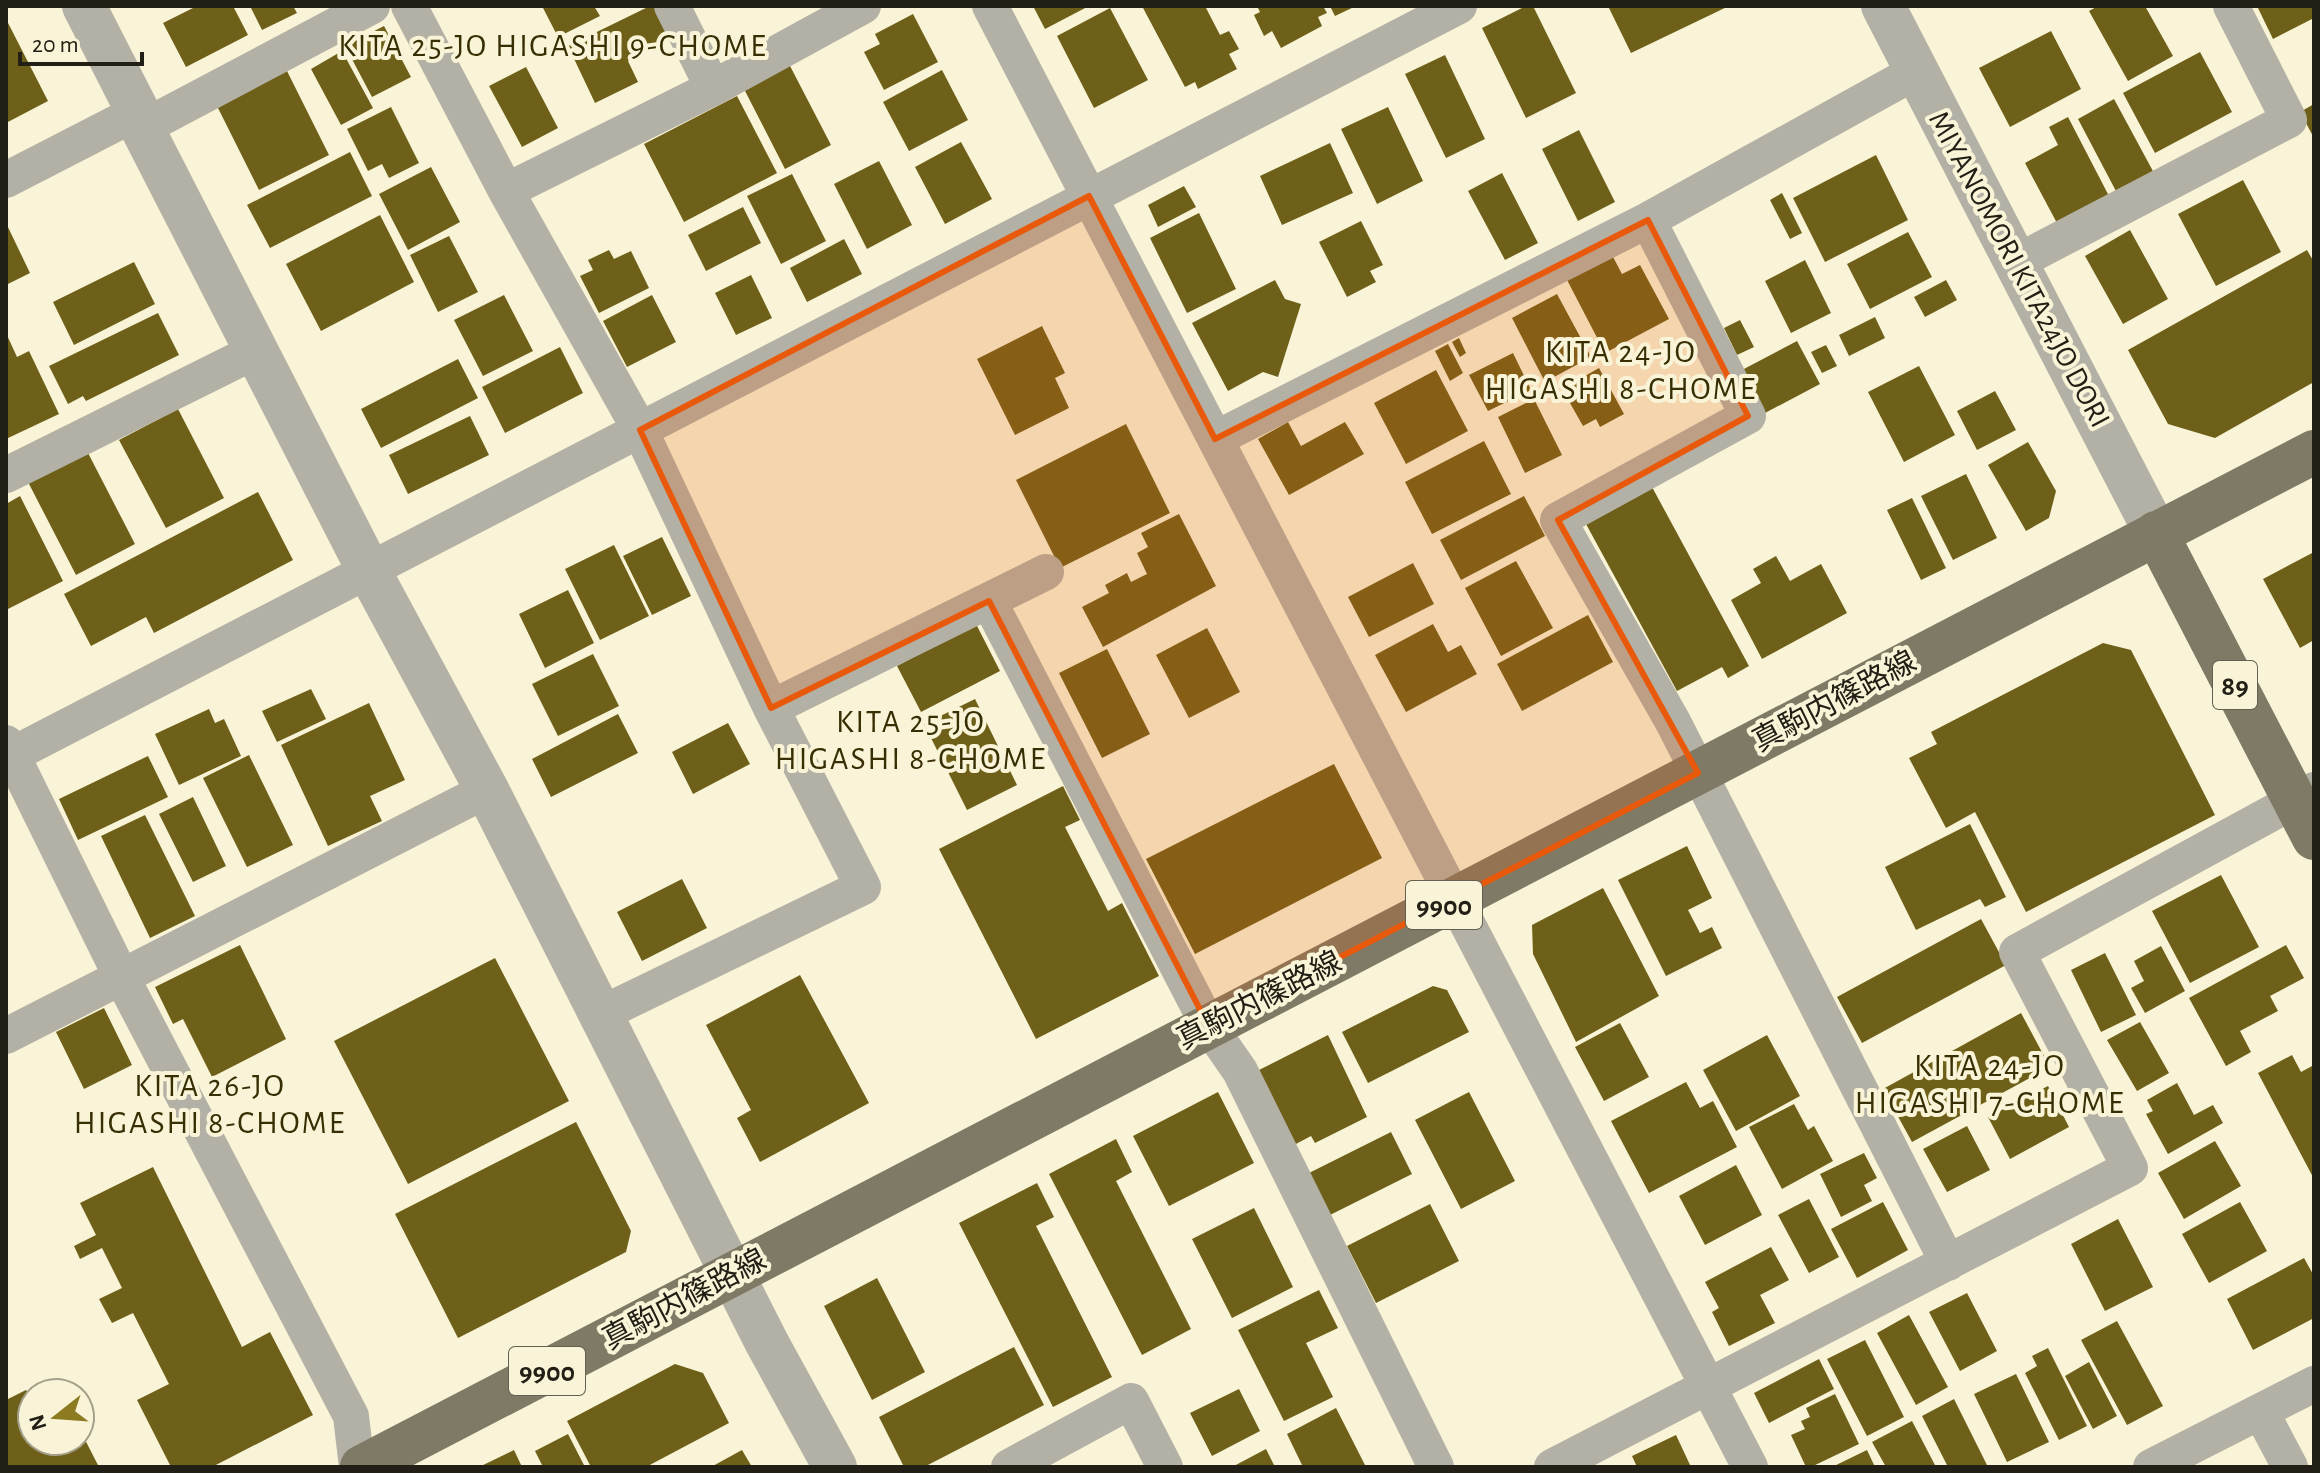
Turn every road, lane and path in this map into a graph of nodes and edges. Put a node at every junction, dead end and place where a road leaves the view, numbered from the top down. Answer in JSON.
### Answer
{"nodes":[{"id":1,"x":84,"y":6,"type":"edge"},
{"id":2,"x":372,"y":6,"type":"edge"},
{"id":3,"x":409,"y":6,"type":"edge"},
{"id":4,"x":672,"y":6,"type":"edge"},
{"id":5,"x":863,"y":6,"type":"edge"},
{"id":6,"x":990,"y":6,"type":"edge"},
{"id":7,"x":1459,"y":6,"type":"edge"},
{"id":8,"x":1883,"y":6,"type":"edge"},
{"id":9,"x":2231,"y":6,"type":"edge"},
{"id":10,"x":1917,"y":71,"type":"junction"},
{"id":11,"x":713,"y":88,"type":"junction"},
{"id":12,"x":140,"y":120,"type":"junction"},
{"id":13,"x":6,"y":180,"type":"edge"},
{"id":14,"x":506,"y":191,"type":"junction"},
{"id":15,"x":1089,"y":196,"type":"junction"},
{"id":16,"x":1648,"y":220,"type":"junction"},
{"id":17,"x":2017,"y":262,"type":"junction"},
{"id":18,"x":256,"y":351,"type":"junction"},
{"id":19,"x":640,"y":430,"type":"junction"},
{"id":20,"x":1215,"y":439,"type":"junction"},
{"id":21,"x":2314,"y":452,"type":"edge"},
{"id":22,"x":6,"y":475,"type":"edge"},
{"id":23,"x":2156,"y":533,"type":"junction"},
{"id":24,"x":369,"y":571,"type":"junction"},
{"id":25,"x":1046,"y":572,"type":"dead end"},
{"id":26,"x":989,"y":601,"type":"junction"},
{"id":27,"x":771,"y":708,"type":"junction"},
{"id":28,"x":8,"y":752,"type":"edge"},
{"id":29,"x":1698,"y":773,"type":"junction"},
{"id":30,"x":487,"y":790,"type":"junction"},
{"id":31,"x":2308,"y":809,"type":"edge"},
{"id":32,"x":1454,"y":900,"type":"junction"},
{"id":33,"x":121,"y":976,"type":"junction"},
{"id":34,"x":599,"y":1015,"type":"junction"},
{"id":35,"x":1208,"y":1025,"type":"junction"},
{"id":36,"x":6,"y":1036,"type":"edge"},
{"id":37,"x":1948,"y":1263,"type":"junction"},
{"id":38,"x":732,"y":1274,"type":"junction"},
{"id":39,"x":2314,"y":1384,"type":"edge"},
{"id":40,"x":1708,"y":1386,"type":"junction"},
{"id":41,"x":2261,"y":1412,"type":"junction"},
{"id":42,"x":359,"y":1467,"type":"edge"},
{"id":43,"x":835,"y":1467,"type":"edge"},
{"id":44,"x":1009,"y":1467,"type":"edge"},
{"id":45,"x":1165,"y":1467,"type":"edge"},
{"id":46,"x":1436,"y":1467,"type":"edge"},
{"id":47,"x":1552,"y":1467,"type":"edge"},
{"id":48,"x":1750,"y":1467,"type":"edge"},
{"id":49,"x":2151,"y":1467,"type":"edge"},
{"id":50,"x":2290,"y":1467,"type":"edge"}],
"edges":[{"from":1,"to":12,"type":"street"},
{"from":2,"to":12,"type":"street"},
{"from":3,"to":14,"type":"street"},
{"from":4,"to":11,"type":"street"},
{"from":5,"to":11,"type":"street"},
{"from":6,"to":15,"type":"street"},
{"from":7,"to":15,"type":"street"},
{"from":8,"to":10,"type":"street","name":"MIYANOMORI KITA24JO DORI"},
{"from":9,"to":17,"type":"street"},
{"from":10,"to":16,"type":"street"},
{"from":10,"to":17,"type":"street","name":"MIYANOMORI KITA24JO DORI"},
{"from":11,"to":14,"type":"street"},
{"from":12,"to":13,"type":"street"},
{"from":12,"to":18,"type":"street"},
{"from":14,"to":19,"type":"street"},
{"from":15,"to":19,"type":"street"},
{"from":15,"to":20,"type":"street"},
{"from":16,"to":20,"type":"street"},
{"from":16,"to":29,"type":"street"},
{"from":17,"to":23,"type":"street","name":"MIYANOMORI KITA24JO DORI"},
{"from":18,"to":22,"type":"street"},
{"from":18,"to":24,"type":"street"},
{"from":19,"to":24,"type":"street"},
{"from":19,"to":27,"type":"street"},
{"from":20,"to":32,"type":"street"},
{"from":21,"to":23,"type":"main road","name":"真駒内篠路線"},
{"from":23,"to":29,"type":"main road","name":"真駒内篠路線","number":"9900"},
{"from":23,"to":31,"type":"main road","number":"89"},
{"from":24,"to":28,"type":"street"},
{"from":24,"to":30,"type":"street"},
{"from":25,"to":26,"type":"street"},
{"from":26,"to":27,"type":"street"},
{"from":26,"to":35,"type":"street"},
{"from":27,"to":34,"type":"street"},
{"from":28,"to":33,"type":"street"},
{"from":29,"to":32,"type":"main road","name":"真駒内篠路線","number":"9900"},
{"from":29,"to":37,"type":"street"},
{"from":30,"to":33,"type":"street"},
{"from":30,"to":34,"type":"street"},
{"from":31,"to":37,"type":"street"},
{"from":32,"to":35,"type":"main road","name":"真駒内篠路線","number":"9900"},
{"from":32,"to":40,"type":"street"},
{"from":33,"to":36,"type":"street"},
{"from":33,"to":42,"type":"street"},
{"from":34,"to":38,"type":"street"},
{"from":35,"to":38,"type":"main road","name":"真駒内篠路線","number":"9900"},
{"from":35,"to":46,"type":"street"},
{"from":37,"to":40,"type":"street"},
{"from":38,"to":42,"type":"main road","name":"真駒内篠路線","number":"9900"},
{"from":38,"to":43,"type":"street"},
{"from":39,"to":41,"type":"street"},
{"from":40,"to":47,"type":"street"},
{"from":40,"to":48,"type":"street"},
{"from":41,"to":49,"type":"street"},
{"from":41,"to":50,"type":"street"},
{"from":44,"to":45,"type":"street"}]}
